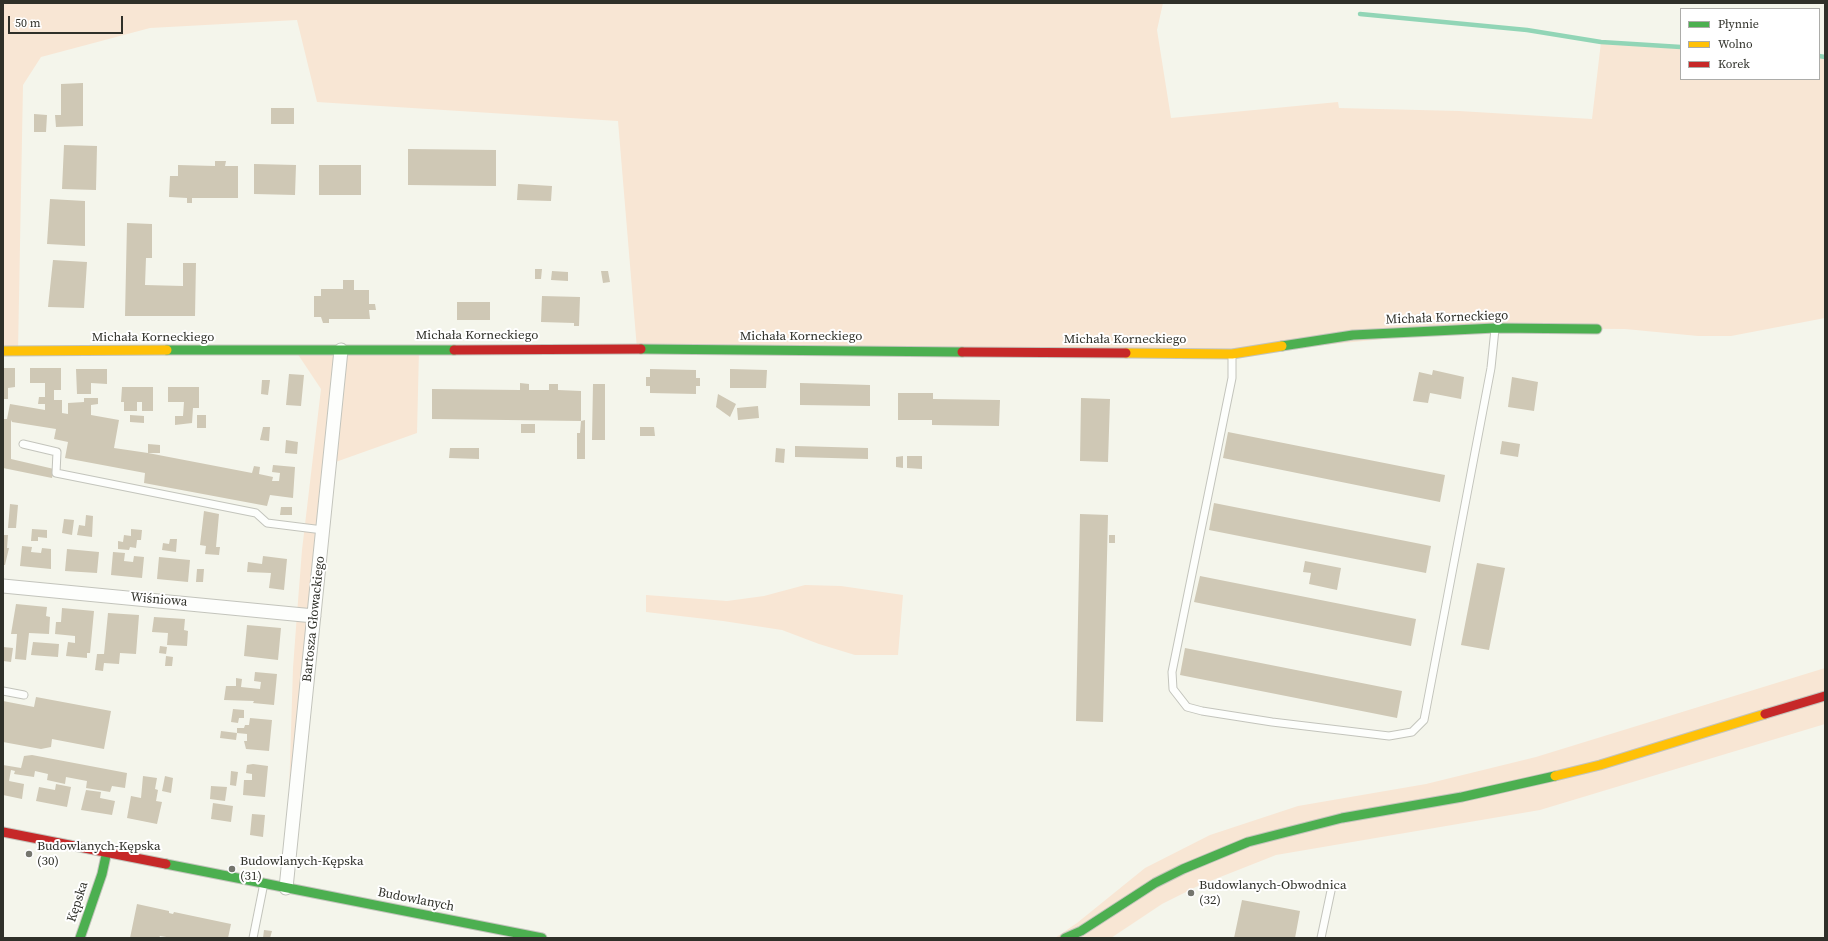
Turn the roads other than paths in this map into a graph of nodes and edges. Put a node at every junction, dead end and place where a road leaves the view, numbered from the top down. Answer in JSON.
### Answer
{"nodes":[{"id":1,"x":1495,"y":328,"type":"junction"},
{"id":2,"x":1597,"y":329,"type":"dead end"},
{"id":3,"x":342,"y":350,"type":"junction"},
{"id":4,"x":3,"y":351,"type":"edge"},
{"id":5,"x":1232,"y":354,"type":"junction"},
{"id":6,"x":23,"y":444,"type":"dead end"},
{"id":7,"x":323,"y":530,"type":"junction"},
{"id":8,"x":3,"y":586,"type":"edge"},
{"id":9,"x":314,"y":616,"type":"junction"},
{"id":10,"x":3,"y":691,"type":"edge"},
{"id":11,"x":24,"y":695,"type":"dead end"},
{"id":12,"x":1825,"y":696,"type":"edge"},
{"id":13,"x":3,"y":832,"type":"edge"},
{"id":14,"x":107,"y":851,"type":"junction"},
{"id":15,"x":264,"y":883,"type":"junction"},
{"id":16,"x":1332,"y":886,"type":"dead end"},
{"id":17,"x":286,"y":888,"type":"junction"},
{"id":18,"x":1081,"y":931,"type":"junction"},
{"id":19,"x":80,"y":938,"type":"edge"},
{"id":20,"x":253,"y":938,"type":"edge"},
{"id":21,"x":542,"y":938,"type":"edge"},
{"id":22,"x":1065,"y":938,"type":"edge"},
{"id":23,"x":1074,"y":938,"type":"edge"},
{"id":24,"x":1321,"y":938,"type":"edge"}],
"edges":[{"from":1,"to":2,"type":"street","name":"Michała Korneckiego"},
{"from":1,"to":5,"type":"street","name":"Michała Korneckiego"},
{"from":1,"to":5,"type":"lane"},
{"from":3,"to":4,"type":"street","name":"Michała Korneckiego"},
{"from":3,"to":5,"type":"street","name":"Michała Korneckiego"},
{"from":3,"to":7,"type":"street","name":"Bartosza Głowackiego"},
{"from":6,"to":7,"type":"lane"},
{"from":7,"to":9,"type":"street","name":"Bartosza Głowackiego"},
{"from":8,"to":9,"type":"street","name":"Wiśniowa"},
{"from":9,"to":17,"type":"street","name":"Bartosza Głowackiego"},
{"from":10,"to":11,"type":"lane"},
{"from":12,"to":18,"type":"street"},
{"from":13,"to":14,"type":"street","name":"Budowlanych"},
{"from":14,"to":15,"type":"street","name":"Budowlanych"},
{"from":14,"to":19,"type":"street","name":"Kępska"},
{"from":15,"to":17,"type":"street","name":"Budowlanych"},
{"from":15,"to":20,"type":"lane"},
{"from":16,"to":24,"type":"lane"},
{"from":17,"to":21,"type":"street","name":"Budowlanych"},
{"from":18,"to":22,"type":"street"},
{"from":18,"to":23,"type":"street"}]}
